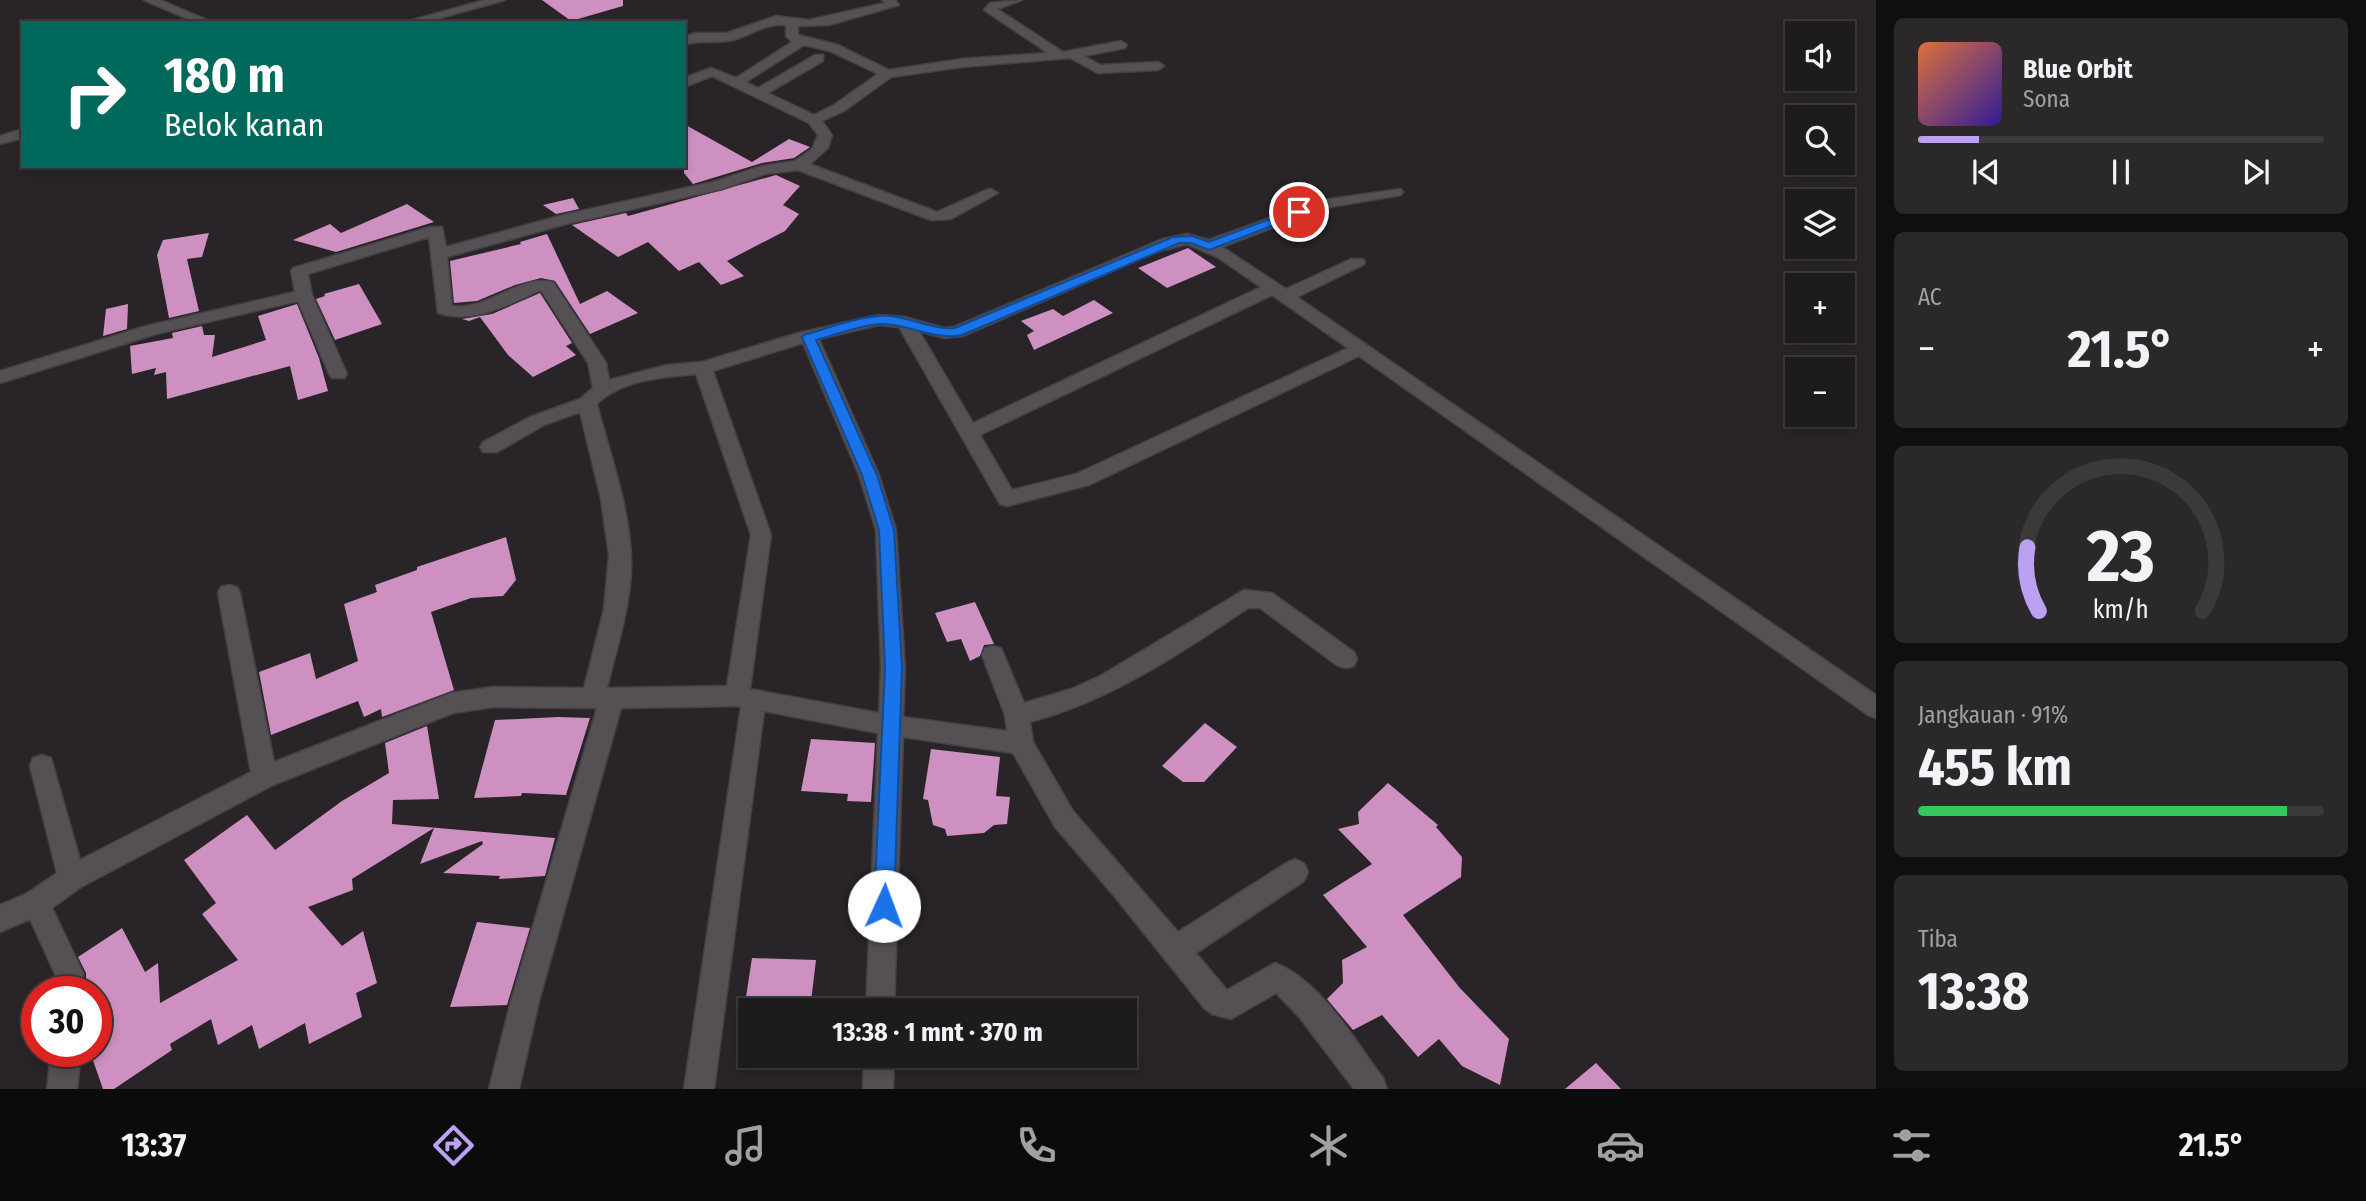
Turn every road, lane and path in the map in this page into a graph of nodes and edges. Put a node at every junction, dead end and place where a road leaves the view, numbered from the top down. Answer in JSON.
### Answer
{"nodes":[{"id":1,"x":150,"y":0,"type":"edge"},
{"id":2,"x":499,"y":0,"type":"edge"},
{"id":3,"x":888,"y":0,"type":"edge"},
{"id":4,"x":1016,"y":0,"type":"edge"},
{"id":5,"x":203,"y":21,"type":"edge"},
{"id":6,"x":415,"y":21,"type":"edge"},
{"id":7,"x":792,"y":22,"type":"junction"},
{"id":8,"x":686,"y":40,"type":"edge"},
{"id":9,"x":801,"y":41,"type":"junction"},
{"id":10,"x":1121,"y":45,"type":"dead end"},
{"id":11,"x":1066,"y":55,"type":"junction"},
{"id":12,"x":820,"y":58,"type":"dead end"},
{"id":13,"x":1158,"y":66,"type":"dead end"},
{"id":14,"x":887,"y":74,"type":"junction"},
{"id":15,"x":686,"y":82,"type":"edge"},
{"id":16,"x":738,"y":82,"type":"junction"},
{"id":17,"x":760,"y":93,"type":"junction"},
{"id":18,"x":814,"y":120,"type":"junction"},
{"id":19,"x":21,"y":134,"type":"edge"},
{"id":20,"x":0,"y":140,"type":"edge"},
{"id":21,"x":799,"y":165,"type":"junction"},
{"id":22,"x":1396,"y":191,"type":"dead end"},
{"id":23,"x":991,"y":193,"type":"dead end"},
{"id":24,"x":1209,"y":246,"type":"junction"},
{"id":25,"x":439,"y":254,"type":"junction"},
{"id":26,"x":1357,"y":262,"type":"dead end"},
{"id":27,"x":1279,"y":292,"type":"junction"},
{"id":28,"x":304,"y":295,"type":"junction"},
{"id":29,"x":905,"y":322,"type":"junction"},
{"id":30,"x":808,"y":337,"type":"junction"},
{"id":31,"x":1360,"y":349,"type":"junction"},
{"id":32,"x":703,"y":368,"type":"junction"},
{"id":33,"x":338,"y":374,"type":"dead end"},
{"id":34,"x":0,"y":377,"type":"edge"},
{"id":35,"x":597,"y":383,"type":"junction"},
{"id":36,"x":968,"y":433,"type":"junction"},
{"id":37,"x":491,"y":447,"type":"dead end"},
{"id":38,"x":229,"y":593,"type":"dead end"},
{"id":39,"x":993,"y":656,"type":"dead end"},
{"id":40,"x":1346,"y":659,"type":"dead end"},
{"id":41,"x":746,"y":697,"type":"junction"},
{"id":42,"x":603,"y":698,"type":"junction"},
{"id":43,"x":1876,"y":708,"type":"edge"},
{"id":44,"x":1017,"y":715,"type":"junction"},
{"id":45,"x":890,"y":724,"type":"junction"},
{"id":46,"x":1021,"y":744,"type":"junction"},
{"id":47,"x":42,"y":766,"type":"dead end"},
{"id":48,"x":264,"y":777,"type":"junction"},
{"id":49,"x":1295,"y":872,"type":"dead end"},
{"id":50,"x":72,"y":878,"type":"junction"},
{"id":51,"x":36,"y":903,"type":"junction"},
{"id":52,"x":0,"y":919,"type":"edge"},
{"id":53,"x":1176,"y":950,"type":"junction"},
{"id":54,"x":69,"y":976,"type":"edge"},
{"id":55,"x":880,"y":998,"type":"edge"},
{"id":56,"x":64,"y":1067,"type":"edge"},
{"id":57,"x":879,"y":1068,"type":"edge"},
{"id":58,"x":62,"y":1089,"type":"edge"},
{"id":59,"x":504,"y":1089,"type":"edge"},
{"id":60,"x":699,"y":1089,"type":"edge"},
{"id":61,"x":878,"y":1089,"type":"edge"},
{"id":62,"x":1372,"y":1089,"type":"edge"}],
"edges":[{"from":1,"to":5,"type":"street"},
{"from":2,"to":6,"type":"street"},
{"from":3,"to":7,"type":"street"},
{"from":4,"to":11,"type":"street"},
{"from":7,"to":8,"type":"street"},
{"from":7,"to":9,"type":"street"},
{"from":9,"to":14,"type":"street"},
{"from":9,"to":16,"type":"street"},
{"from":10,"to":11,"type":"street"},
{"from":11,"to":13,"type":"street"},
{"from":11,"to":14,"type":"street"},
{"from":12,"to":17,"type":"street"},
{"from":14,"to":18,"type":"street"},
{"from":15,"to":16,"type":"street"},
{"from":16,"to":17,"type":"street"},
{"from":17,"to":18,"type":"street"},
{"from":18,"to":21,"type":"street"},
{"from":19,"to":20,"type":"street"},
{"from":21,"to":23,"type":"street"},
{"from":21,"to":25,"type":"street"},
{"from":22,"to":24,"type":"street"},
{"from":24,"to":27,"type":"street"},
{"from":24,"to":29,"type":"street"},
{"from":25,"to":28,"type":"street"},
{"from":25,"to":35,"type":"street"},
{"from":26,"to":27,"type":"street"},
{"from":27,"to":31,"type":"street"},
{"from":27,"to":36,"type":"street"},
{"from":28,"to":33,"type":"street"},
{"from":28,"to":34,"type":"street"},
{"from":29,"to":30,"type":"street"},
{"from":29,"to":36,"type":"street"},
{"from":30,"to":32,"type":"street"},
{"from":30,"to":45,"type":"street"},
{"from":31,"to":36,"type":"street"},
{"from":31,"to":43,"type":"street"},
{"from":32,"to":35,"type":"street"},
{"from":32,"to":41,"type":"street"},
{"from":35,"to":37,"type":"street"},
{"from":35,"to":42,"type":"street"},
{"from":38,"to":48,"type":"street"},
{"from":39,"to":44,"type":"street"},
{"from":40,"to":44,"type":"street"},
{"from":41,"to":42,"type":"street"},
{"from":41,"to":45,"type":"street"},
{"from":41,"to":60,"type":"street"},
{"from":42,"to":48,"type":"street"},
{"from":42,"to":59,"type":"street"},
{"from":44,"to":46,"type":"street"},
{"from":45,"to":46,"type":"street"},
{"from":45,"to":55,"type":"street"},
{"from":46,"to":53,"type":"street"},
{"from":47,"to":50,"type":"street"},
{"from":48,"to":50,"type":"street"},
{"from":49,"to":53,"type":"street"},
{"from":50,"to":51,"type":"street"},
{"from":51,"to":52,"type":"street"},
{"from":51,"to":54,"type":"street"},
{"from":53,"to":62,"type":"street"},
{"from":56,"to":58,"type":"street"},
{"from":57,"to":61,"type":"street"}]}
